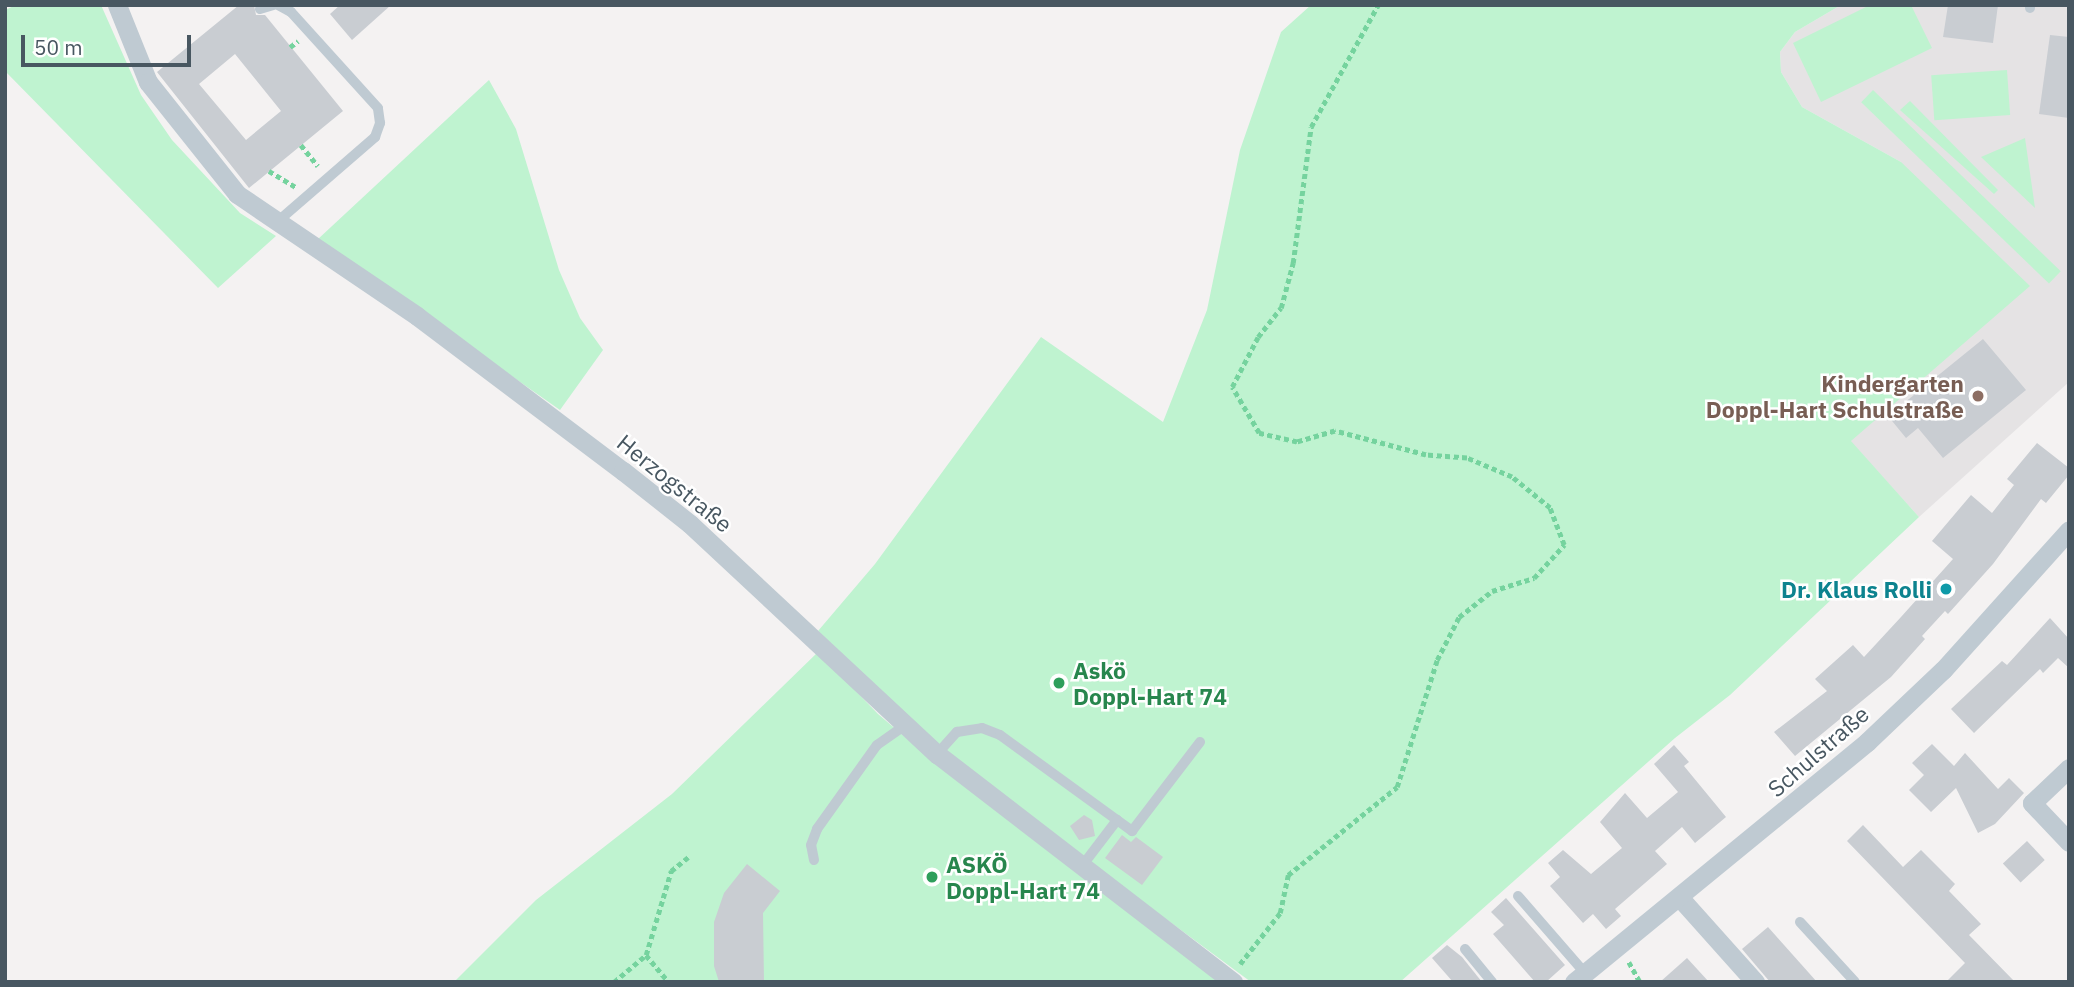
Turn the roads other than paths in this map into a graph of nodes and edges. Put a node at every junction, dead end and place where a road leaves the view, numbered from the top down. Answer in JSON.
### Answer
{"nodes":[{"id":1,"x":117,"y":5,"type":"edge"},
{"id":2,"x":275,"y":5,"type":"edge"},
{"id":3,"x":260,"y":9,"type":"dead end"},
{"id":4,"x":277,"y":222,"type":"junction"},
{"id":5,"x":2069,"y":530,"type":"edge"},
{"id":6,"x":906,"y":725,"type":"junction"},
{"id":7,"x":1200,"y":742,"type":"dead end"},
{"id":8,"x":937,"y":754,"type":"junction"},
{"id":9,"x":2069,"y":768,"type":"edge"},
{"id":10,"x":1117,"y":820,"type":"junction"},
{"id":11,"x":2069,"y":842,"type":"edge"},
{"id":12,"x":814,"y":860,"type":"dead end"},
{"id":13,"x":1082,"y":866,"type":"junction"},
{"id":14,"x":1518,"y":897,"type":"dead end"},
{"id":15,"x":1680,"y":898,"type":"junction"},
{"id":16,"x":1800,"y":922,"type":"dead end"},
{"id":17,"x":1465,"y":949,"type":"dead end"},
{"id":18,"x":1579,"y":977,"type":"edge"},
{"id":19,"x":1231,"y":980,"type":"edge"},
{"id":20,"x":1492,"y":982,"type":"edge"},
{"id":21,"x":1755,"y":982,"type":"edge"},
{"id":22,"x":1855,"y":982,"type":"edge"}],
"edges":[{"from":1,"to":4,"type":"street","name":"Herzogstraße"},
{"from":2,"to":3,"type":"lane"},
{"from":2,"to":4,"type":"lane"},
{"from":4,"to":6,"type":"street","name":"Herzogstraße"},
{"from":5,"to":15,"type":"street","name":"Schulstraße"},
{"from":6,"to":8,"type":"street","name":"Herzogstraße"},
{"from":6,"to":12,"type":"lane"},
{"from":7,"to":10,"type":"lane"},
{"from":8,"to":10,"type":"lane"},
{"from":8,"to":13,"type":"street","name":"Herzogstraße"},
{"from":9,"to":11,"type":"street"},
{"from":10,"to":13,"type":"lane"},
{"from":13,"to":19,"type":"street","name":"Herzogstraße"},
{"from":14,"to":18,"type":"lane"},
{"from":15,"to":18,"type":"street","name":"Schulstraße"},
{"from":15,"to":21,"type":"street"},
{"from":16,"to":22,"type":"lane"},
{"from":17,"to":20,"type":"lane"}]}
